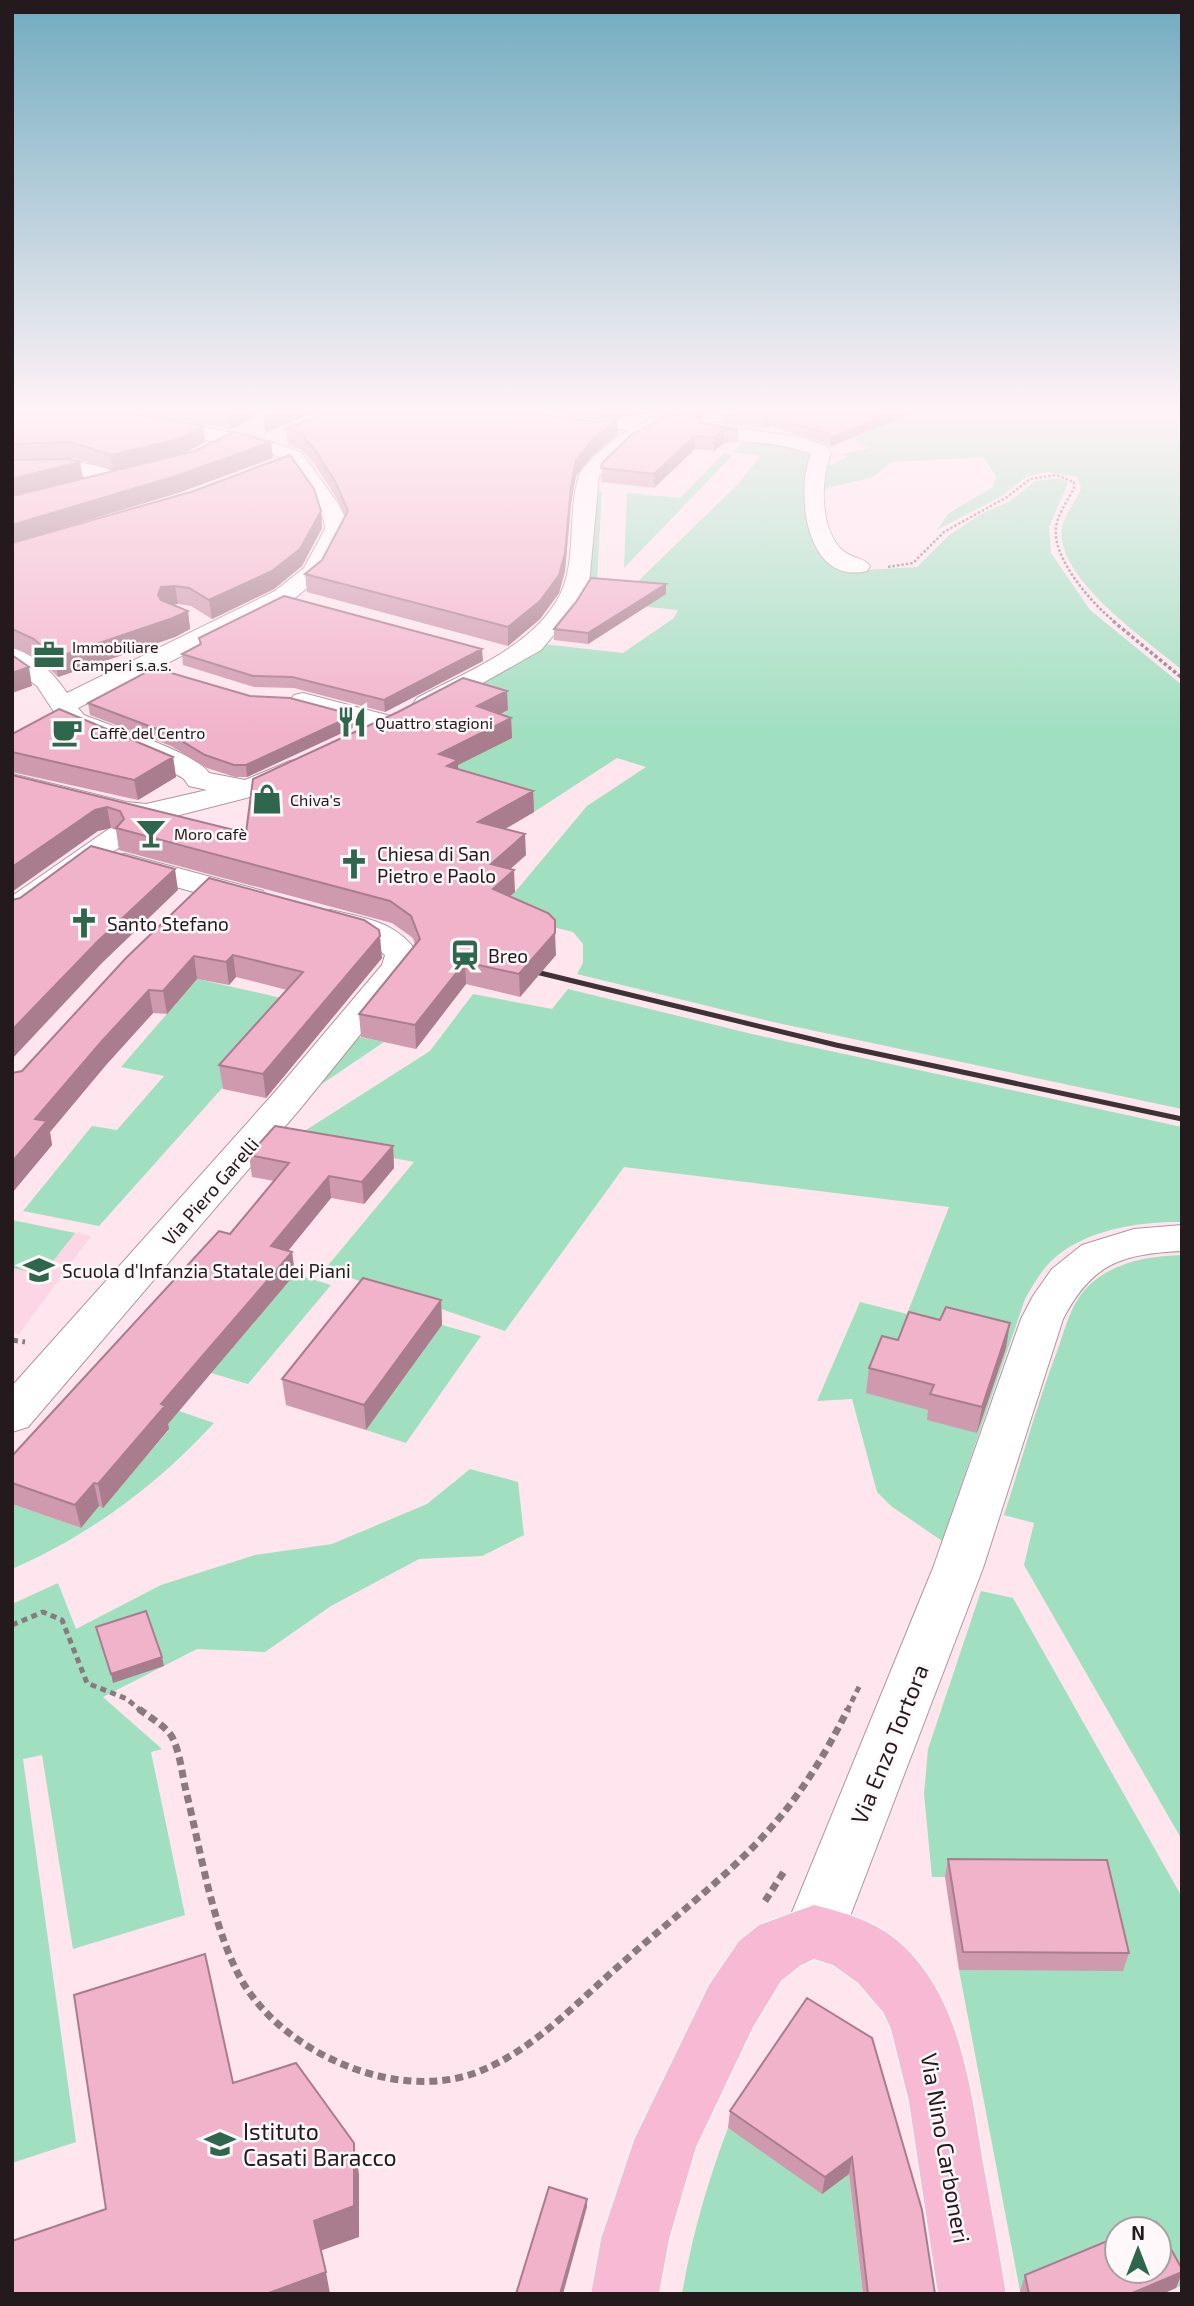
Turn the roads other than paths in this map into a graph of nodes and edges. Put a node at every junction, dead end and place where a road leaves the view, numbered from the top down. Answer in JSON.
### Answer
{"nodes":[{"id":1,"x":333,"y":518,"type":"edge"},
{"id":2,"x":584,"y":518,"type":"edge"},
{"id":3,"x":817,"y":518,"type":"edge"},
{"id":4,"x":859,"y":566,"type":"road end"},
{"id":5,"x":283,"y":596,"type":"junction"},
{"id":6,"x":317,"y":605,"type":"edge"},
{"id":7,"x":474,"y":647,"type":"edge"},
{"id":8,"x":12,"y":656,"type":"edge"},
{"id":9,"x":513,"y":658,"type":"junction"},
{"id":10,"x":145,"y":665,"type":"junction"},
{"id":11,"x":180,"y":676,"type":"edge"},
{"id":12,"x":356,"y":694,"type":"edge"},
{"id":13,"x":276,"y":699,"type":"edge"},
{"id":14,"x":63,"y":705,"type":"junction"},
{"id":15,"x":328,"y":708,"type":"junction"},
{"id":16,"x":388,"y":724,"type":"junction"},
{"id":17,"x":351,"y":742,"type":"edge"},
{"id":18,"x":326,"y":754,"type":"edge"},
{"id":19,"x":196,"y":776,"type":"junction"},
{"id":20,"x":12,"y":783,"type":"edge"},
{"id":21,"x":249,"y":788,"type":"junction"},
{"id":22,"x":130,"y":812,"type":"junction"},
{"id":23,"x":89,"y":854,"type":"junction"},
{"id":24,"x":205,"y":885,"type":"junction"},
{"id":25,"x":19,"y":897,"type":"edge"},
{"id":26,"x":175,"y":914,"type":"edge"},
{"id":27,"x":1182,"y":1238,"type":"edge"},
{"id":28,"x":12,"y":1416,"type":"edge"},
{"id":29,"x":814,"y":1932,"type":"junction"},
{"id":30,"x":625,"y":2294,"type":"edge"},
{"id":31,"x":972,"y":2294,"type":"edge"}],
"edges":[{"from":1,"to":5,"type":"street"},
{"from":2,"to":9,"type":"street"},
{"from":3,"to":4,"type":"street"},
{"from":5,"to":6,"type":"street"},
{"from":5,"to":10,"type":"street"},
{"from":7,"to":9,"type":"street"},
{"from":8,"to":14,"type":"street"},
{"from":9,"to":16,"type":"street"},
{"from":10,"to":11,"type":"street"},
{"from":10,"to":14,"type":"street"},
{"from":12,"to":15,"type":"street"},
{"from":13,"to":15,"type":"street"},
{"from":14,"to":19,"type":"street"},
{"from":15,"to":16,"type":"street"},
{"from":16,"to":17,"type":"street"},
{"from":18,"to":21,"type":"street"},
{"from":19,"to":21,"type":"street"},
{"from":19,"to":22,"type":"street"},
{"from":20,"to":22,"type":"street"},
{"from":21,"to":22,"type":"street"},
{"from":22,"to":23,"type":"street"},
{"from":23,"to":24,"type":"street"},
{"from":23,"to":25,"type":"street"},
{"from":24,"to":26,"type":"street"},
{"from":24,"to":28,"type":"street","name":"Via Piero Garelli"},
{"from":27,"to":29,"type":"street","name":"Via Enzo Tortora"},
{"from":29,"to":30,"type":"main road"},
{"from":29,"to":31,"type":"main road","name":"Via Nino Carboneri"}]}
